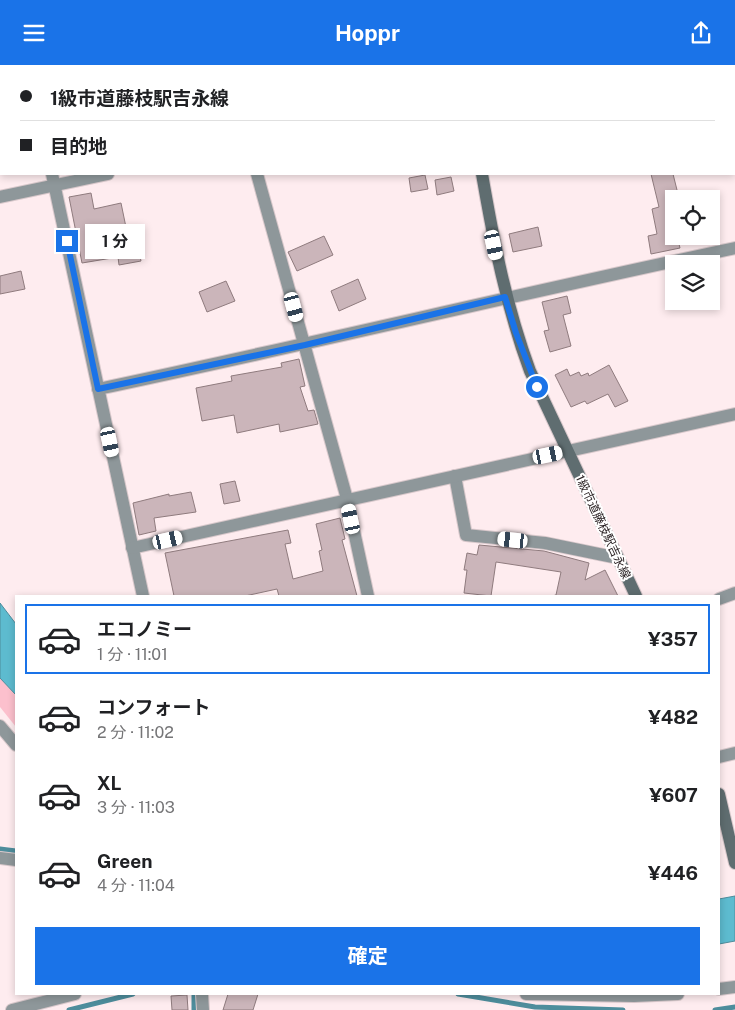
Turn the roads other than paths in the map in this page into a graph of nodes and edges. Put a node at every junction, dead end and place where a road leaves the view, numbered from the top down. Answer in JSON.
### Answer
{"nodes":[{"id":1,"x":99,"y":175,"type":"edge"},
{"id":2,"x":257,"y":175,"type":"edge"},
{"id":3,"x":482,"y":175,"type":"edge"},
{"id":4,"x":54,"y":180,"type":"edge"},
{"id":5,"x":0,"y":197,"type":"edge"},
{"id":6,"x":735,"y":248,"type":"edge"},
{"id":7,"x":505,"y":297,"type":"junction"},
{"id":8,"x":305,"y":345,"type":"junction"},
{"id":9,"x":98,"y":389,"type":"junction"},
{"id":10,"x":735,"y":413,"type":"edge"},
{"id":11,"x":567,"y":451,"type":"junction"},
{"id":12,"x":454,"y":475,"type":"junction"},
{"id":13,"x":347,"y":499,"type":"junction"},
{"id":14,"x":132,"y":548,"type":"junction"},
{"id":15,"x":618,"y":558,"type":"junction"},
{"id":16,"x":735,"y":593,"type":"edge"},
{"id":17,"x":143,"y":595,"type":"edge"},
{"id":18,"x":368,"y":595,"type":"edge"},
{"id":19,"x":636,"y":595,"type":"edge"},
{"id":20,"x":720,"y":599,"type":"edge"},
{"id":21,"x":0,"y":725,"type":"edge"},
{"id":22,"x":15,"y":744,"type":"edge"},
{"id":23,"x":735,"y":753,"type":"edge"},
{"id":24,"x":720,"y":757,"type":"edge"},
{"id":25,"x":720,"y":798,"type":"edge"},
{"id":26,"x":0,"y":858,"type":"edge"},
{"id":27,"x":15,"y":860,"type":"edge"},
{"id":28,"x":735,"y":863,"type":"edge"},
{"id":29,"x":735,"y":987,"type":"edge"},
{"id":30,"x":720,"y":989,"type":"edge"},
{"id":31,"x":71,"y":995,"type":"edge"},
{"id":32,"x":202,"y":995,"type":"edge"},
{"id":33,"x":18,"y":1009,"type":"edge"},
{"id":34,"x":202,"y":1010,"type":"edge"}],
"edges":[{"from":1,"to":4,"type":"street"},
{"from":2,"to":8,"type":"street"},
{"from":3,"to":7,"type":"street","name":"1級市道藤枝駅吉永線"},
{"from":4,"to":5,"type":"street"},
{"from":4,"to":9,"type":"street"},
{"from":6,"to":7,"type":"street"},
{"from":7,"to":8,"type":"street"},
{"from":7,"to":11,"type":"street","name":"1級市道藤枝駅吉永線"},
{"from":8,"to":9,"type":"street"},
{"from":8,"to":13,"type":"street"},
{"from":9,"to":14,"type":"street"},
{"from":10,"to":11,"type":"street"},
{"from":11,"to":12,"type":"street"},
{"from":11,"to":15,"type":"street","name":"1級市道藤枝駅吉永線"},
{"from":12,"to":13,"type":"street"},
{"from":12,"to":15,"type":"street"},
{"from":13,"to":14,"type":"street"},
{"from":13,"to":18,"type":"street"},
{"from":14,"to":17,"type":"street"},
{"from":15,"to":19,"type":"street","name":"1級市道藤枝駅吉永線"},
{"from":16,"to":20,"type":"street"},
{"from":21,"to":22,"type":"street"},
{"from":23,"to":24,"type":"street"},
{"from":25,"to":28,"type":"street"},
{"from":26,"to":27,"type":"street"},
{"from":29,"to":30,"type":"street"},
{"from":31,"to":33,"type":"street"},
{"from":32,"to":34,"type":"street"}]}
